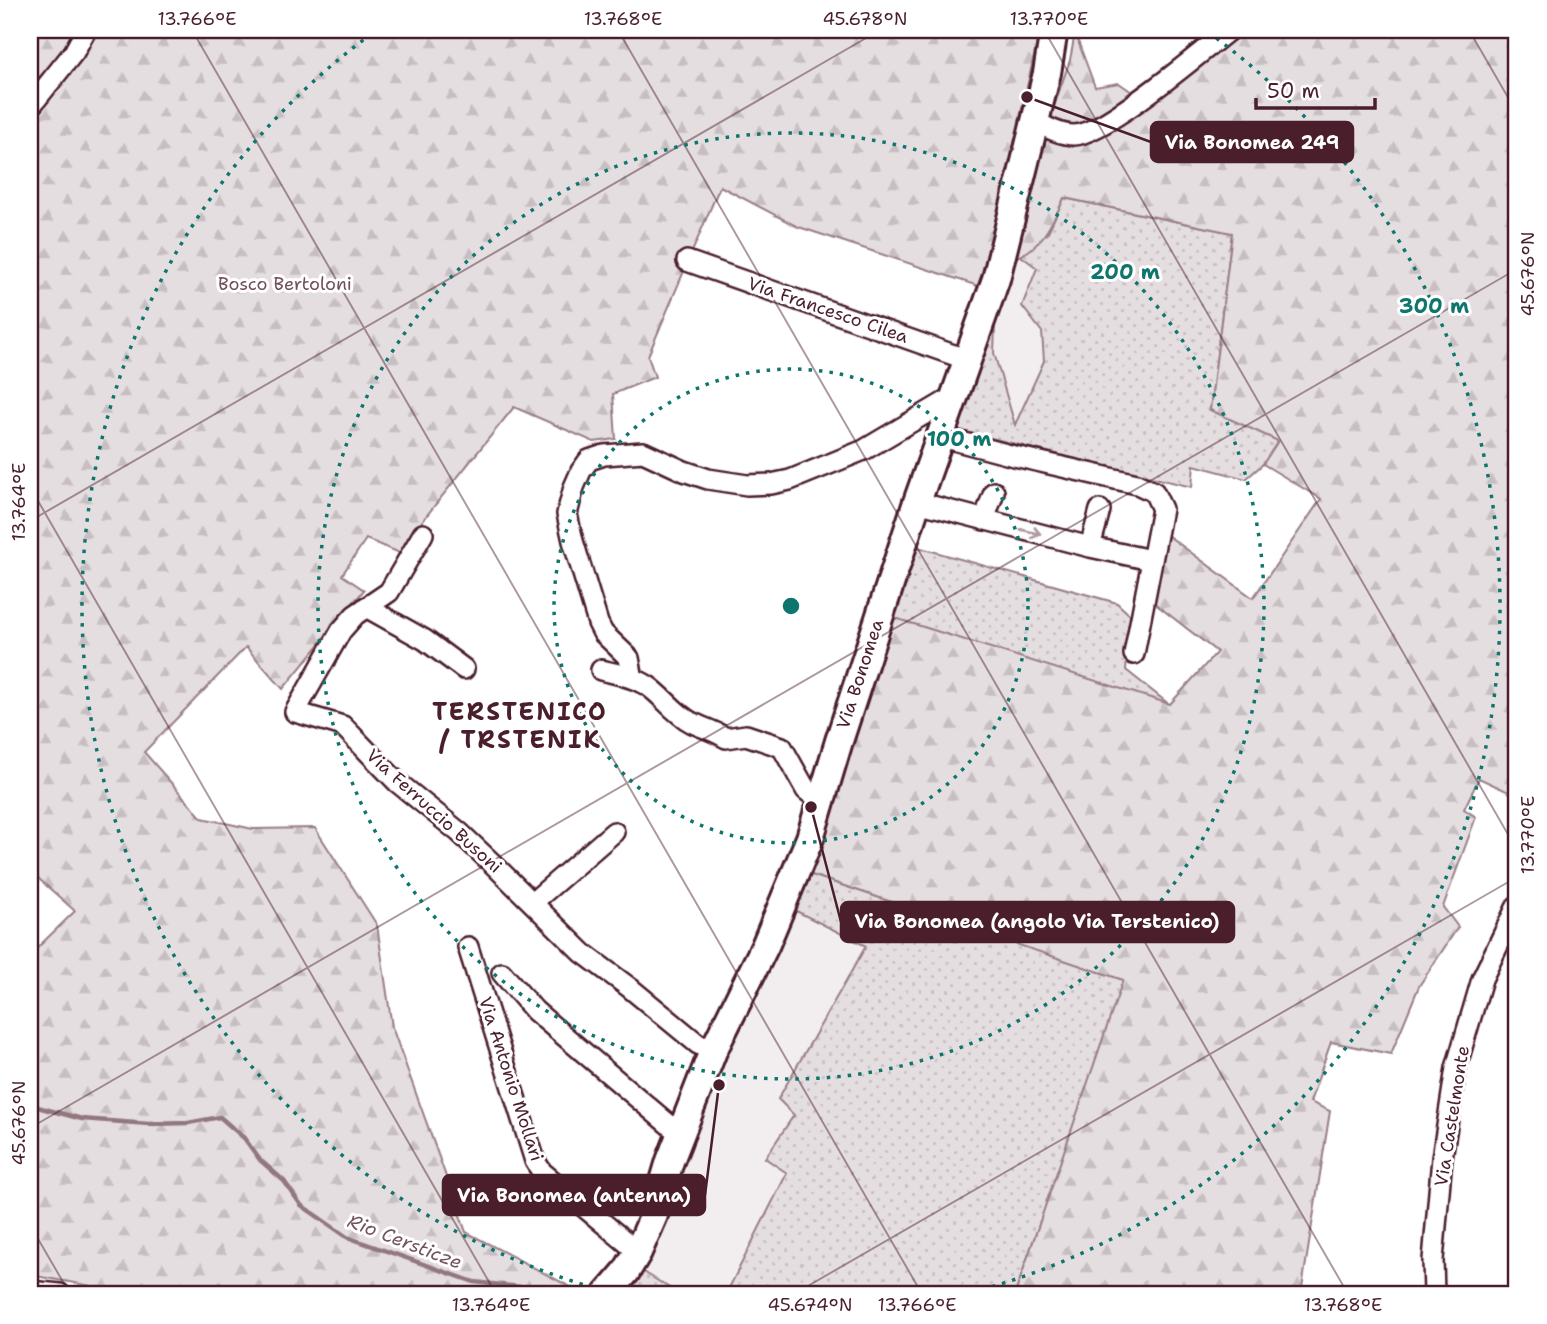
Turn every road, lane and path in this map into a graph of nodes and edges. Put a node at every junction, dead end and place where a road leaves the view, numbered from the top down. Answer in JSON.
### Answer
{"nodes":[{"id":1,"x":86,"y":30,"type":"edge"},
{"id":2,"x":1054,"y":30,"type":"edge"},
{"id":3,"x":1229,"y":30,"type":"edge"},
{"id":4,"x":30,"y":107,"type":"edge"},
{"id":5,"x":1034,"y":121,"type":"junction"},
{"id":6,"x":687,"y":261,"type":"dead end"},
{"id":7,"x":968,"y":360,"type":"junction"},
{"id":8,"x":955,"y":396,"type":"junction"},
{"id":9,"x":942,"y":437,"type":"junction"},
{"id":10,"x":994,"y":492,"type":"dead end"},
{"id":11,"x":917,"y":502,"type":"junction"},
{"id":12,"x":1100,"y":510,"type":"dead end"},
{"id":13,"x":984,"y":520,"type":"junction"},
{"id":14,"x":423,"y":534,"type":"dead end"},
{"id":15,"x":1090,"y":547,"type":"junction"},
{"id":16,"x":1151,"y":560,"type":"junction"},
{"id":17,"x":366,"y":607,"type":"junction"},
{"id":18,"x":1134,"y":654,"type":"dead end"},
{"id":19,"x":464,"y":669,"type":"dead end"},
{"id":20,"x":601,"y":670,"type":"dead end"},
{"id":21,"x":632,"y":679,"type":"junction"},
{"id":22,"x":820,"y":801,"type":"junction"},
{"id":23,"x":614,"y":832,"type":"dead end"},
{"id":24,"x":533,"y":902,"type":"junction"},
{"id":25,"x":1517,"y":906,"type":"edge"},
{"id":26,"x":468,"y":947,"type":"dead end"},
{"id":27,"x":502,"y":973,"type":"dead end"},
{"id":28,"x":713,"y":1051,"type":"junction"},
{"id":29,"x":680,"y":1134,"type":"junction"},
{"id":30,"x":638,"y":1252,"type":"junction"},
{"id":31,"x":30,"y":1292,"type":"edge"},
{"id":32,"x":60,"y":1294,"type":"edge"},
{"id":33,"x":607,"y":1294,"type":"edge"},
{"id":34,"x":1434,"y":1294,"type":"edge"}],
"edges":[{"from":1,"to":4,"type":"street"},
{"from":2,"to":5,"type":"street","name":"Via Bonomea"},
{"from":3,"to":5,"type":"street"},
{"from":5,"to":7,"type":"street","name":"Via Bonomea"},
{"from":6,"to":7,"type":"street","name":"Via Francesco Cilea"},
{"from":7,"to":8,"type":"street","name":"Via Bonomea"},
{"from":8,"to":9,"type":"street","name":"Via Bonomea"},
{"from":8,"to":21,"type":"street"},
{"from":9,"to":11,"type":"street","name":"Via Bonomea"},
{"from":9,"to":16,"type":"street"},
{"from":10,"to":13,"type":"street"},
{"from":11,"to":13,"type":"street"},
{"from":11,"to":22,"type":"street","name":"Via Bonomea"},
{"from":12,"to":15,"type":"street"},
{"from":13,"to":15,"type":"street","one_way":true},
{"from":14,"to":17,"type":"street","name":"Via Ferruccio Busoni"},
{"from":15,"to":16,"type":"street"},
{"from":16,"to":18,"type":"street"},
{"from":17,"to":19,"type":"street"},
{"from":17,"to":24,"type":"street","name":"Via Ferruccio Busoni"},
{"from":20,"to":21,"type":"street"},
{"from":21,"to":22,"type":"street"},
{"from":22,"to":28,"type":"street","name":"Via Bonomea"},
{"from":23,"to":24,"type":"street"},
{"from":24,"to":28,"type":"street","name":"Via Ferruccio Busoni"},
{"from":25,"to":34,"type":"street","name":"Via Castelmonte"},
{"from":26,"to":30,"type":"street","name":"Via Antonio Mollari"},
{"from":27,"to":29,"type":"street"},
{"from":28,"to":29,"type":"street","name":"Via Bonomea"},
{"from":29,"to":30,"type":"street","name":"Via Bonomea"},
{"from":30,"to":33,"type":"street","name":"Via Bonomea"},
{"from":31,"to":32,"type":"street"}]}
